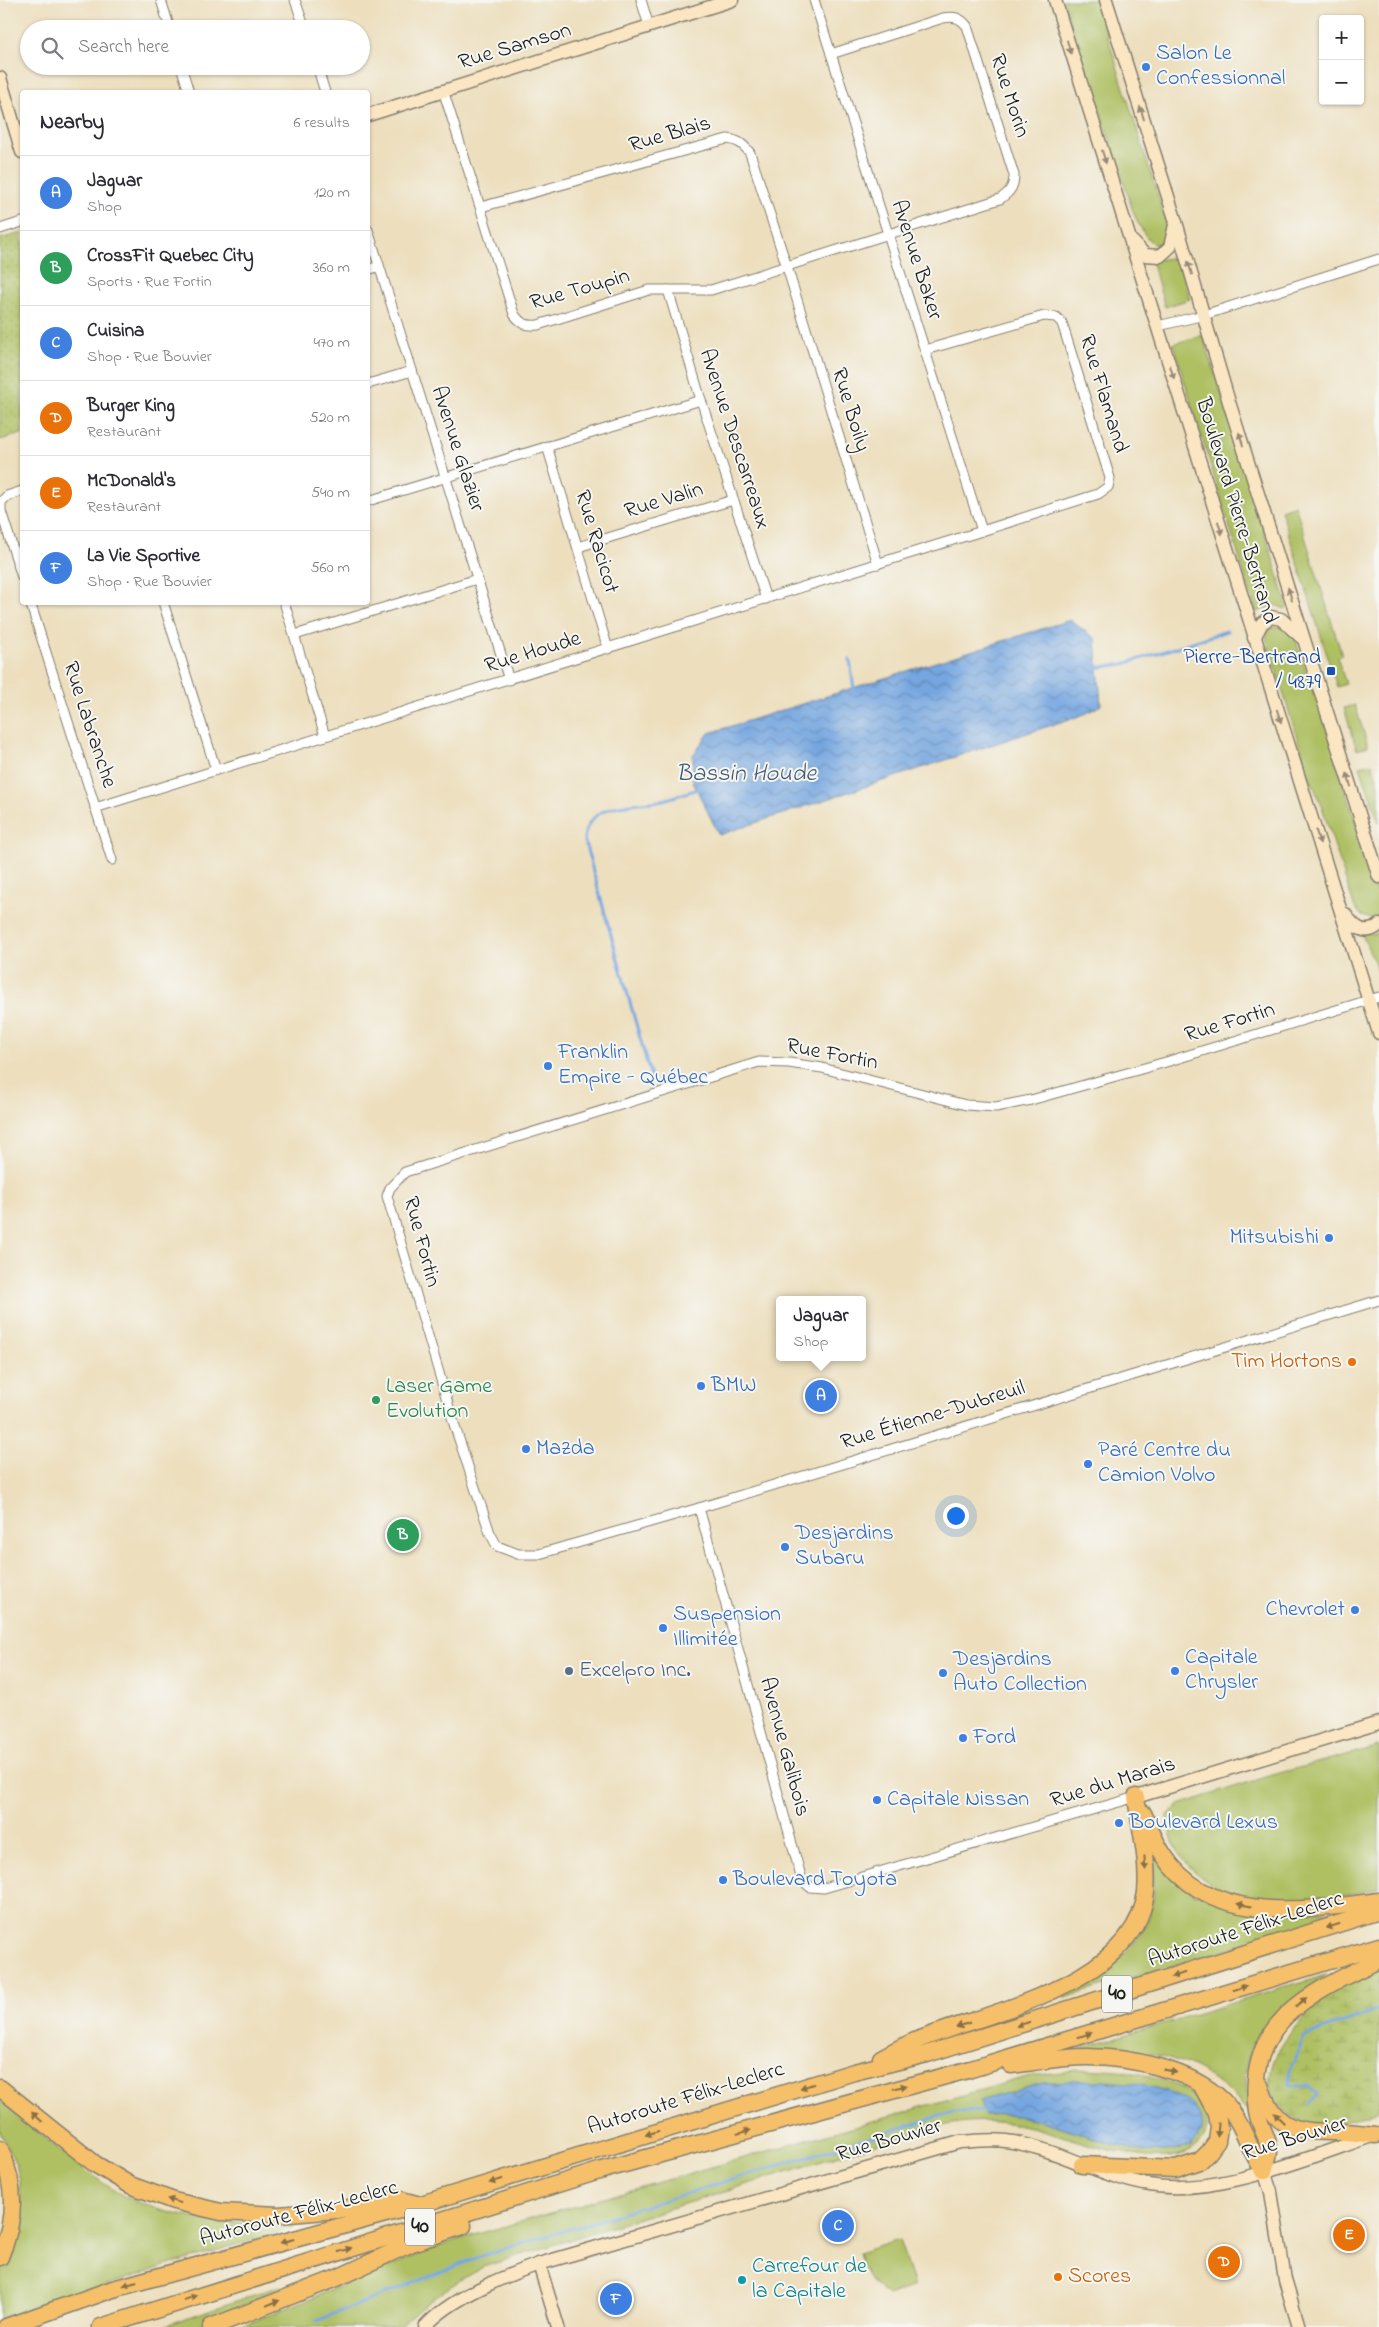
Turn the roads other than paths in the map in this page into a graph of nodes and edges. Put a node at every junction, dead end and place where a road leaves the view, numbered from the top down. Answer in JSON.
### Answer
{"nodes":[{"id":1,"x":160,"y":0,"type":"edge"},
{"id":2,"x":295,"y":0,"type":"edge"},
{"id":3,"x":641,"y":0,"type":"edge"},
{"id":4,"x":732,"y":0,"type":"edge"},
{"id":5,"x":814,"y":0,"type":"edge"},
{"id":6,"x":1055,"y":0,"type":"edge"},
{"id":7,"x":1106,"y":0,"type":"edge"},
{"id":8,"x":167,"y":20,"type":"edge"},
{"id":9,"x":301,"y":20,"type":"edge"},
{"id":10,"x":649,"y":26,"type":"junction"},
{"id":11,"x":831,"y":54,"type":"junction"},
{"id":12,"x":184,"y":75,"type":"edge"},
{"id":13,"x":320,"y":75,"type":"edge"},
{"id":14,"x":0,"y":78,"type":"edge"},
{"id":15,"x":188,"y":90,"type":"edge"},
{"id":16,"x":324,"y":90,"type":"edge"},
{"id":17,"x":443,"y":90,"type":"junction"},
{"id":18,"x":370,"y":114,"type":"edge"},
{"id":19,"x":20,"y":145,"type":"edge"},
{"id":20,"x":481,"y":207,"type":"junction"},
{"id":21,"x":1176,"y":222,"type":"junction"},
{"id":22,"x":20,"y":223,"type":"edge"},
{"id":23,"x":0,"y":229,"type":"edge"},
{"id":24,"x":888,"y":234,"type":"junction"},
{"id":25,"x":1129,"y":236,"type":"junction"},
{"id":26,"x":370,"y":237,"type":"edge"},
{"id":27,"x":1379,"y":259,"type":"edge"},
{"id":28,"x":379,"y":266,"type":"junction"},
{"id":29,"x":787,"y":266,"type":"junction"},
{"id":30,"x":370,"y":269,"type":"edge"},
{"id":31,"x":668,"y":290,"type":"junction"},
{"id":32,"x":1204,"y":315,"type":"junction"},
{"id":33,"x":1158,"y":326,"type":"junction"},
{"id":34,"x":925,"y":350,"type":"junction"},
{"id":35,"x":412,"y":370,"type":"junction"},
{"id":36,"x":370,"y":383,"type":"edge"},
{"id":37,"x":701,"y":400,"type":"junction"},
{"id":38,"x":546,"y":446,"type":"junction"},
{"id":39,"x":446,"y":476,"type":"junction"},
{"id":40,"x":20,"y":492,"type":"edge"},
{"id":41,"x":370,"y":500,"type":"edge"},
{"id":42,"x":733,"y":500,"type":"junction"},
{"id":43,"x":982,"y":532,"type":"junction"},
{"id":44,"x":578,"y":546,"type":"junction"},
{"id":45,"x":878,"y":564,"type":"junction"},
{"id":46,"x":20,"y":570,"type":"edge"},
{"id":47,"x":478,"y":579,"type":"junction"},
{"id":48,"x":766,"y":599,"type":"junction"},
{"id":49,"x":31,"y":605,"type":"edge"},
{"id":50,"x":164,"y":605,"type":"edge"},
{"id":51,"x":285,"y":605,"type":"edge"},
{"id":52,"x":295,"y":635,"type":"junction"},
{"id":53,"x":1254,"y":638,"type":"junction"},
{"id":54,"x":1304,"y":641,"type":"junction"},
{"id":55,"x":608,"y":649,"type":"junction"},
{"id":56,"x":509,"y":680,"type":"junction"},
{"id":57,"x":325,"y":736,"type":"junction"},
{"id":58,"x":216,"y":770,"type":"junction"},
{"id":59,"x":96,"y":808,"type":"junction"},
{"id":60,"x":112,"y":860,"type":"dead end"},
{"id":61,"x":1379,"y":877,"type":"edge"},
{"id":62,"x":1341,"y":908,"type":"junction"},
{"id":63,"x":1379,"y":925,"type":"edge"},
{"id":64,"x":1374,"y":998,"type":"edge"},
{"id":65,"x":1379,"y":1033,"type":"edge"},
{"id":66,"x":1379,"y":1300,"type":"edge"},
{"id":67,"x":699,"y":1508,"type":"junction"},
{"id":68,"x":497,"y":1546,"type":"joint"},
{"id":69,"x":1379,"y":1723,"type":"edge"},
{"id":70,"x":1136,"y":1797,"type":"junction"},
{"id":71,"x":802,"y":1880,"type":"joint"},
{"id":72,"x":1379,"y":1901,"type":"edge"},
{"id":73,"x":1379,"y":1911,"type":"edge"},
{"id":74,"x":1379,"y":1946,"type":"edge"},
{"id":75,"x":1379,"y":1960,"type":"edge"},
{"id":76,"x":971,"y":2069,"type":"junction"},
{"id":77,"x":1256,"y":2071,"type":"junction"},
{"id":78,"x":854,"y":2072,"type":"junction"},
{"id":79,"x":1202,"y":2086,"type":"junction"},
{"id":80,"x":0,"y":2088,"type":"edge"},
{"id":81,"x":1378,"y":2134,"type":"edge"},
{"id":82,"x":697,"y":2145,"type":"junction"},
{"id":83,"x":0,"y":2149,"type":"edge"},
{"id":84,"x":1082,"y":2165,"type":"junction"},
{"id":85,"x":1264,"y":2171,"type":"junction"},
{"id":86,"x":418,"y":2205,"type":"junction"},
{"id":87,"x":0,"y":2257,"type":"edge"},
{"id":88,"x":539,"y":2264,"type":"junction"},
{"id":89,"x":6,"y":2327,"type":"edge"},
{"id":90,"x":101,"y":2327,"type":"edge"},
{"id":91,"x":211,"y":2327,"type":"edge"},
{"id":92,"x":425,"y":2327,"type":"edge"},
{"id":93,"x":558,"y":2327,"type":"edge"},
{"id":94,"x":1299,"y":2327,"type":"edge"}],
"edges":[{"from":1,"to":8,"type":"street"},
{"from":2,"to":9,"type":"street"},
{"from":3,"to":10,"type":"street"},
{"from":4,"to":10,"type":"main road","name":"Rue Samson"},
{"from":5,"to":11,"type":"street","name":"Avenue Baker"},
{"from":6,"to":25,"type":"main road","name":"Boulevard Pierre-Bertrand","one_way":true},
{"from":21,"to":7,"type":"main road","name":"Boulevard Pierre-Bertrand","one_way":true},
{"from":10,"to":17,"type":"main road","name":"Rue Samson"},
{"from":11,"to":24,"type":"street","name":"Avenue Baker"},
{"from":11,"to":24,"type":"street","name":"Rue Morin"},
{"from":12,"to":15,"type":"street"},
{"from":13,"to":16,"type":"street"},
{"from":14,"to":19,"type":"main road"},
{"from":17,"to":18,"type":"main road","name":"Rue Samson"},
{"from":17,"to":20,"type":"street","name":"Rue Toupin"},
{"from":20,"to":29,"type":"street","name":"Rue Blais"},
{"from":20,"to":31,"type":"street","name":"Rue Toupin"},
{"from":21,"to":25,"type":"main road"},
{"from":32,"to":21,"type":"main road","name":"Boulevard Pierre-Bertrand","one_way":true},
{"from":22,"to":23,"type":"street"},
{"from":24,"to":29,"type":"street","name":"Rue Toupin"},
{"from":24,"to":34,"type":"street","name":"Avenue Baker"},
{"from":25,"to":33,"type":"main road","name":"Boulevard Pierre-Bertrand"},
{"from":26,"to":28,"type":"street","name":"Avenue Glazier"},
{"from":27,"to":32,"type":"street"},
{"from":28,"to":30,"type":"street"},
{"from":28,"to":35,"type":"street","name":"Avenue Glazier"},
{"from":29,"to":31,"type":"street","name":"Rue Toupin"},
{"from":29,"to":45,"type":"street","name":"Rue Boily"},
{"from":31,"to":37,"type":"street","name":"Avenue Descarreaux"},
{"from":32,"to":33,"type":"street"},
{"from":54,"to":32,"type":"main road","name":"Boulevard Pierre-Bertrand","one_way":true},
{"from":33,"to":53,"type":"main road","name":"Boulevard Pierre-Bertrand","one_way":true},
{"from":34,"to":43,"type":"street","name":"Avenue Baker"},
{"from":34,"to":43,"type":"street","name":"Rue Flamand"},
{"from":35,"to":36,"type":"street"},
{"from":35,"to":39,"type":"street","name":"Avenue Glazier"},
{"from":37,"to":38,"type":"street"},
{"from":37,"to":42,"type":"street","name":"Avenue Descarreaux"},
{"from":38,"to":39,"type":"street"},
{"from":38,"to":44,"type":"street","name":"Rue Racicot"},
{"from":39,"to":41,"type":"street"},
{"from":39,"to":47,"type":"street","name":"Avenue Glazier"},
{"from":40,"to":46,"type":"street"},
{"from":42,"to":44,"type":"street","name":"Rue Valin"},
{"from":42,"to":48,"type":"street","name":"Avenue Descarreaux"},
{"from":43,"to":45,"type":"street","name":"Rue Houde"},
{"from":44,"to":55,"type":"street","name":"Rue Racicot"},
{"from":45,"to":48,"type":"street","name":"Rue Houde"},
{"from":47,"to":52,"type":"street"},
{"from":47,"to":56,"type":"street","name":"Avenue Glazier"},
{"from":48,"to":55,"type":"street","name":"Rue Houde"},
{"from":49,"to":59,"type":"street","name":"Rue Labranche"},
{"from":50,"to":58,"type":"street"},
{"from":51,"to":52,"type":"street"},
{"from":52,"to":57,"type":"street"},
{"from":53,"to":54,"type":"main road"},
{"from":53,"to":62,"type":"main road","name":"Boulevard Pierre-Bertrand","one_way":true},
{"from":61,"to":54,"type":"main road","name":"Boulevard Pierre-Bertrand","one_way":true},
{"from":55,"to":56,"type":"street","name":"Rue Houde"},
{"from":56,"to":57,"type":"street","name":"Rue Houde"},
{"from":57,"to":58,"type":"street","name":"Rue Houde"},
{"from":58,"to":59,"type":"street","name":"Rue Houde"},
{"from":59,"to":60,"type":"street","name":"Rue Labranche"},
{"from":62,"to":63,"type":"main road"},
{"from":62,"to":64,"type":"main road","name":"Boulevard Pierre-Bertrand"},
{"from":64,"to":65,"type":"main road","name":"Boulevard Pierre-Bertrand"},
{"from":64,"to":68,"type":"street","name":"Rue Fortin"},
{"from":66,"to":67,"type":"street","name":"Rue Étienne-Dubreuil"},
{"from":67,"to":68,"type":"street","name":"Rue Étienne-Dubreuil"},
{"from":67,"to":71,"type":"street","name":"Avenue Galibois"},
{"from":69,"to":70,"type":"main road","name":"Rue du Marais"},
{"from":70,"to":71,"type":"street","name":"Rue du Marais"},
{"from":72,"to":70,"type":"highway","one_way":true},
{"from":70,"to":78,"type":"highway","one_way":true},
{"from":73,"to":78,"type":"highway","name":"Autoroute Félix-Leclerc","number":"40","one_way":true},
{"from":76,"to":74,"type":"highway","name":"Autoroute Félix-Leclerc","number":"40","one_way":true},
{"from":77,"to":75,"type":"highway","one_way":true},
{"from":76,"to":79,"type":"highway","one_way":true},
{"from":82,"to":76,"type":"highway","name":"Autoroute Félix-Leclerc","number":"40","one_way":true},
{"from":81,"to":77,"type":"highway","one_way":true},
{"from":77,"to":85,"type":"highway"},
{"from":78,"to":86,"type":"highway","name":"Autoroute Félix-Leclerc","number":"40","one_way":true},
{"from":79,"to":84,"type":"highway","one_way":true},
{"from":79,"to":85,"type":"highway"},
{"from":86,"to":80,"type":"highway","one_way":true},
{"from":81,"to":85,"type":"main road","name":"Rue Bouvier"},
{"from":90,"to":82,"type":"highway","name":"Autoroute Félix-Leclerc","number":"40","one_way":true},
{"from":91,"to":82,"type":"highway","one_way":true},
{"from":83,"to":87,"type":"highway"},
{"from":84,"to":85,"type":"main road","name":"Rue Bouvier"},
{"from":84,"to":88,"type":"main road","name":"Rue Bouvier"},
{"from":85,"to":94,"type":"main road"},
{"from":86,"to":89,"type":"highway","name":"Autoroute Félix-Leclerc","number":"40","one_way":true},
{"from":88,"to":92,"type":"main road","name":"Rue Bouvier"},
{"from":88,"to":93,"type":"main road"}]}
